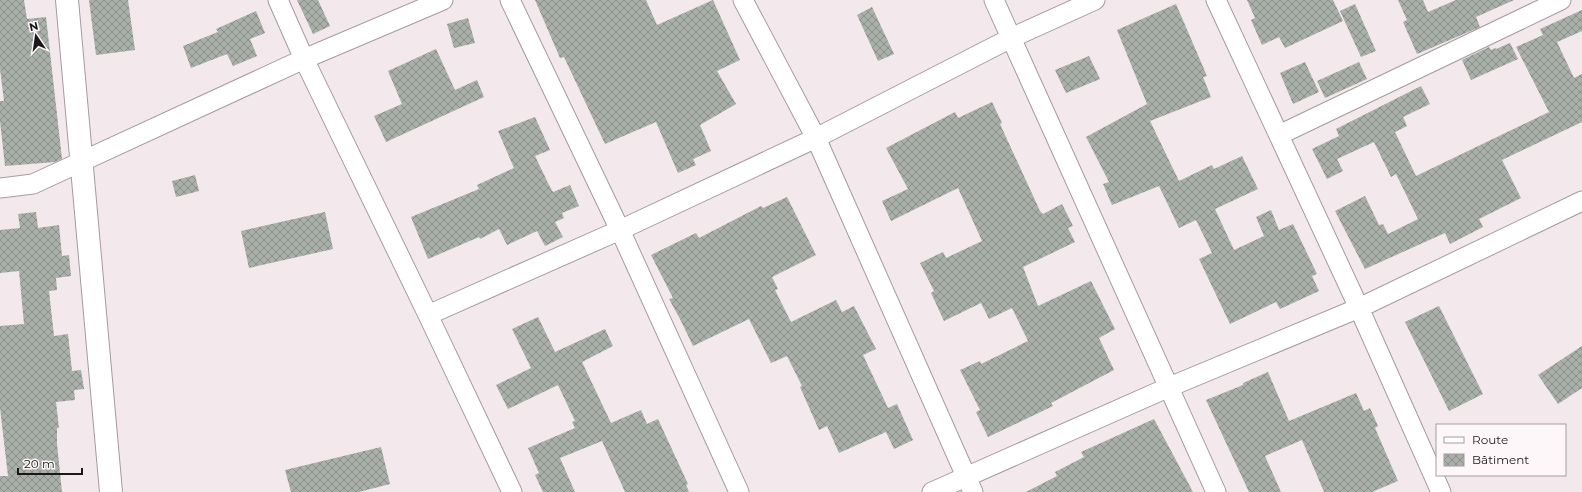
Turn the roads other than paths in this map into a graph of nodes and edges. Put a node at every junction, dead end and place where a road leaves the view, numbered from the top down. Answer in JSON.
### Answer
{"nodes":[{"id":1,"x":67,"y":0,"type":"edge"},
{"id":2,"x":278,"y":0,"type":"edge"},
{"id":3,"x":443,"y":0,"type":"edge"},
{"id":4,"x":510,"y":0,"type":"edge"},
{"id":5,"x":743,"y":0,"type":"edge"},
{"id":6,"x":994,"y":0,"type":"edge"},
{"id":7,"x":1095,"y":0,"type":"edge"},
{"id":8,"x":1216,"y":0,"type":"edge"},
{"id":9,"x":1561,"y":0,"type":"edge"},
{"id":10,"x":1011,"y":38,"type":"junction"},
{"id":11,"x":304,"y":59,"type":"junction"},
{"id":12,"x":1279,"y":135,"type":"junction"},
{"id":13,"x":816,"y":138,"type":"junction"},
{"id":14,"x":83,"y":160,"type":"junction"},
{"id":15,"x":0,"y":188,"type":"edge"},
{"id":16,"x":1582,"y":201,"type":"edge"},
{"id":17,"x":620,"y":230,"type":"junction"},
{"id":18,"x":1359,"y":308,"type":"junction"},
{"id":19,"x":428,"y":315,"type":"junction"},
{"id":20,"x":1167,"y":388,"type":"junction"},
{"id":21,"x":969,"y":484,"type":"edge"},
{"id":22,"x":111,"y":492,"type":"edge"},
{"id":23,"x":512,"y":492,"type":"edge"},
{"id":24,"x":739,"y":492,"type":"edge"},
{"id":25,"x":932,"y":492,"type":"edge"},
{"id":26,"x":1216,"y":492,"type":"edge"},
{"id":27,"x":1441,"y":492,"type":"edge"}],
"edges":[{"from":1,"to":14,"type":"street"},
{"from":2,"to":11,"type":"street"},
{"from":3,"to":11,"type":"street"},
{"from":4,"to":17,"type":"street"},
{"from":5,"to":13,"type":"street"},
{"from":6,"to":10,"type":"street"},
{"from":7,"to":10,"type":"street"},
{"from":8,"to":12,"type":"street"},
{"from":9,"to":12,"type":"street"},
{"from":10,"to":13,"type":"street"},
{"from":10,"to":20,"type":"street"},
{"from":11,"to":14,"type":"street"},
{"from":11,"to":19,"type":"street"},
{"from":12,"to":18,"type":"street"},
{"from":13,"to":17,"type":"street"},
{"from":13,"to":21,"type":"street"},
{"from":14,"to":15,"type":"street"},
{"from":14,"to":22,"type":"street"},
{"from":16,"to":18,"type":"street"},
{"from":17,"to":19,"type":"street"},
{"from":17,"to":24,"type":"street"},
{"from":18,"to":20,"type":"street"},
{"from":18,"to":27,"type":"street"},
{"from":19,"to":23,"type":"street"},
{"from":20,"to":21,"type":"street"},
{"from":20,"to":26,"type":"street"},
{"from":21,"to":25,"type":"street"}]}
